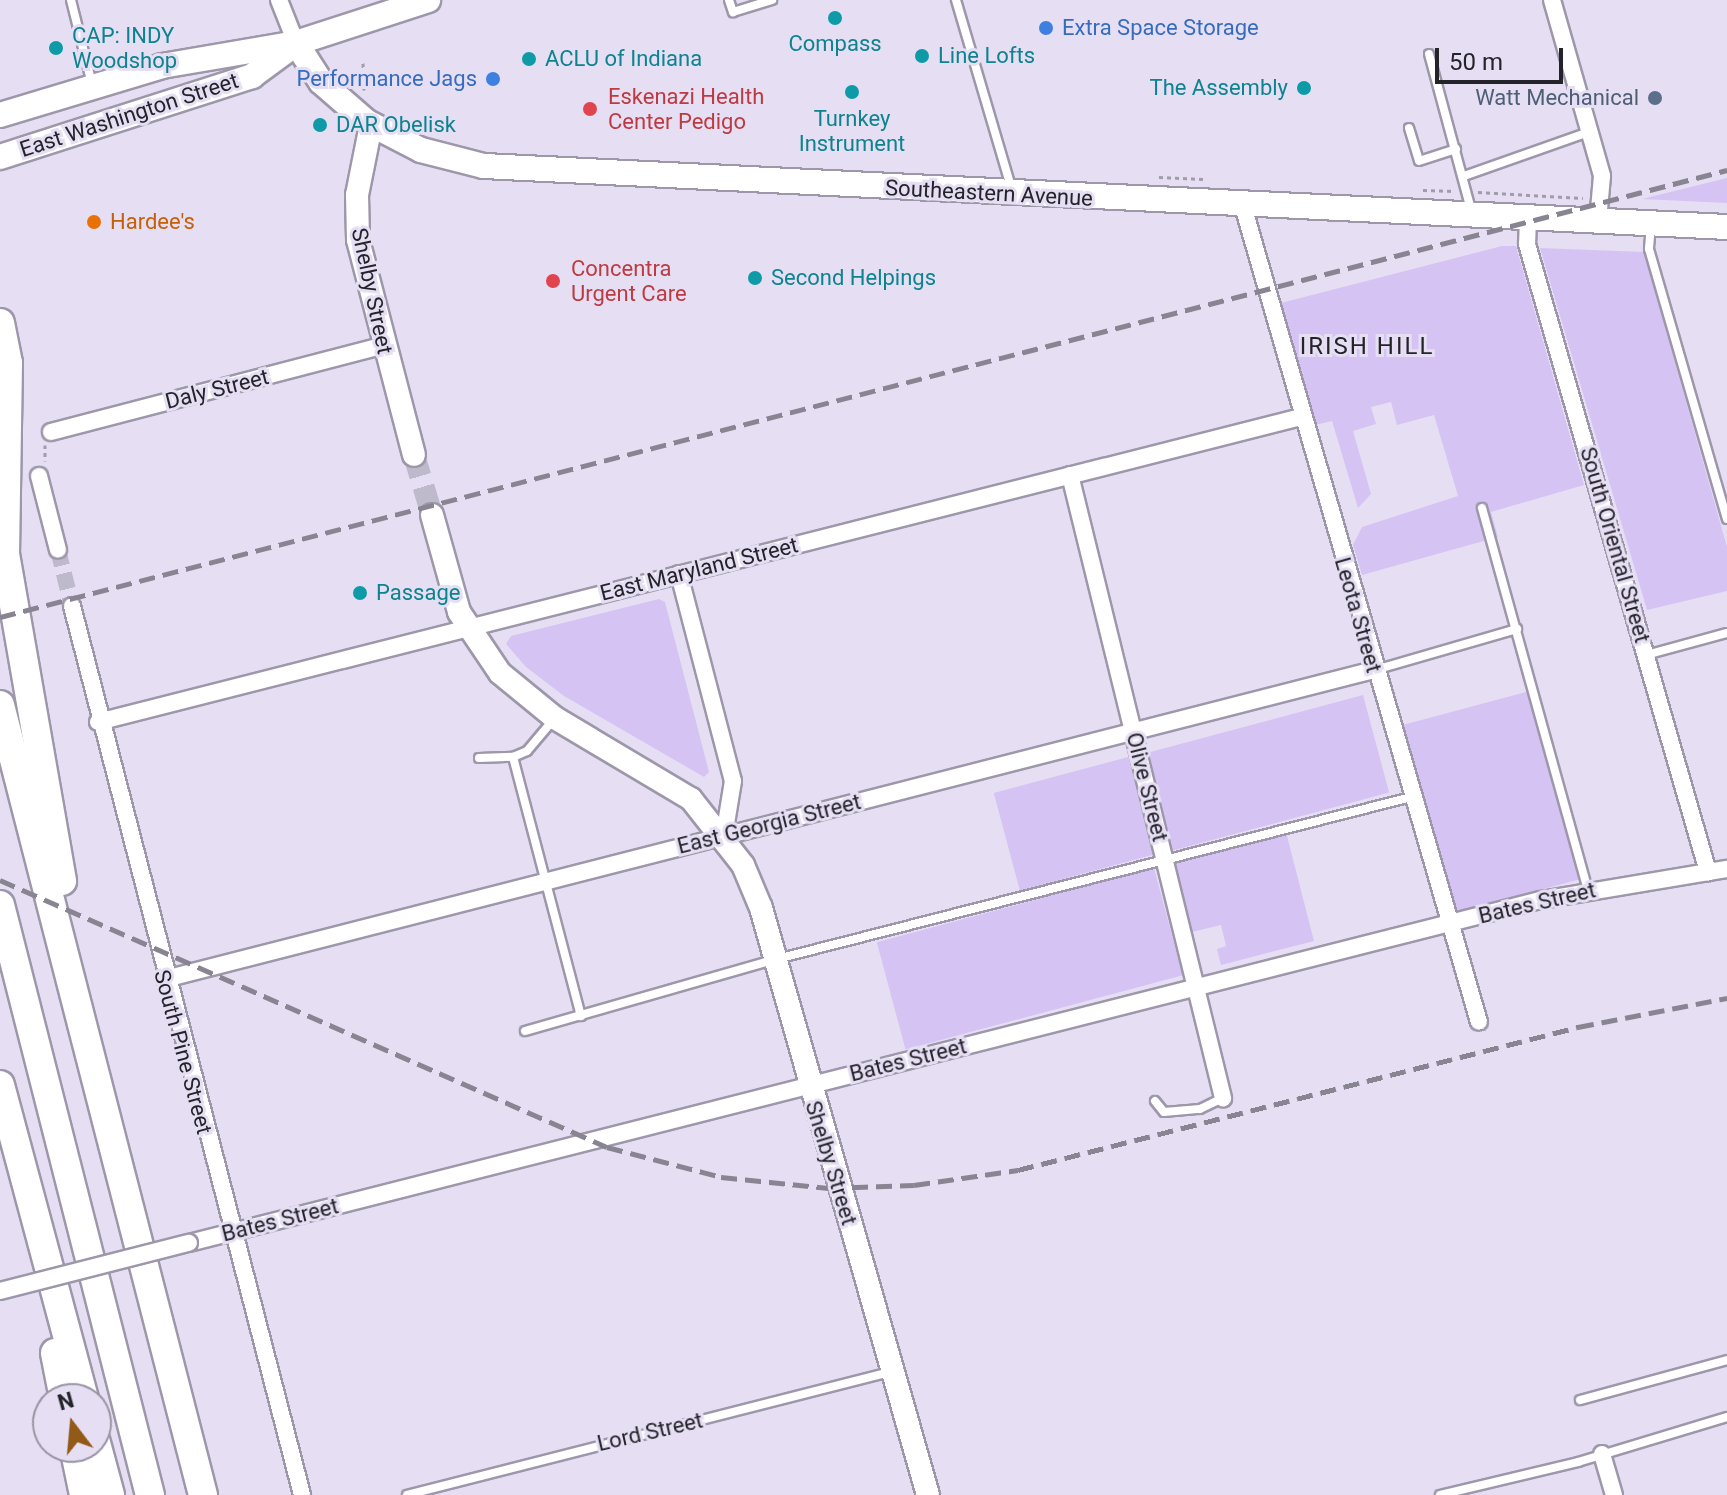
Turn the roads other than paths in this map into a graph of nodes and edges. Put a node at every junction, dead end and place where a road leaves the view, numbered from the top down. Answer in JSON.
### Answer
{"nodes":[{"id":1,"x":71,"y":0,"type":"edge"},
{"id":2,"x":279,"y":0,"type":"edge"},
{"id":3,"x":428,"y":0,"type":"edge"},
{"id":4,"x":729,"y":0,"type":"edge"},
{"id":5,"x":772,"y":0,"type":"edge"},
{"id":6,"x":956,"y":0,"type":"edge"},
{"id":7,"x":1552,"y":0,"type":"edge"},
{"id":8,"x":296,"y":43,"type":"junction"},
{"id":9,"x":1429,"y":54,"type":"dead end"},
{"id":10,"x":93,"y":87,"type":"junction"},
{"id":11,"x":0,"y":115,"type":"edge"},
{"id":12,"x":371,"y":125,"type":"junction"},
{"id":13,"x":1409,"y":128,"type":"dead end"},
{"id":14,"x":1589,"y":132,"type":"junction"},
{"id":15,"x":1456,"y":149,"type":"junction"},
{"id":16,"x":0,"y":157,"type":"edge"},
{"id":17,"x":1464,"y":176,"type":"junction"},
{"id":18,"x":1013,"y":194,"type":"junction"},
{"id":19,"x":1470,"y":204,"type":"junction"},
{"id":20,"x":1243,"y":206,"type":"junction"},
{"id":21,"x":1600,"y":210,"type":"junction"},
{"id":22,"x":1528,"y":218,"type":"junction"},
{"id":23,"x":1651,"y":224,"type":"junction"},
{"id":24,"x":1727,"y":227,"type":"edge"},
{"id":25,"x":0,"y":323,"type":"edge"},
{"id":26,"x":382,"y":346,"type":"junction"},
{"id":27,"x":1301,"y":417,"type":"junction"},
{"id":28,"x":51,"y":432,"type":"road end"},
{"id":29,"x":414,"y":455,"type":"tunnel mouth"},
{"id":30,"x":1070,"y":475,"type":"junction"},
{"id":31,"x":39,"y":476,"type":"road end"},
{"id":32,"x":1482,"y":508,"type":"dead end"},
{"id":33,"x":432,"y":515,"type":"tunnel mouth"},
{"id":34,"x":1727,"y":519,"type":"edge"},
{"id":35,"x":58,"y":550,"type":"tunnel mouth"},
{"id":36,"x":679,"y":574,"type":"junction"},
{"id":37,"x":72,"y":606,"type":"tunnel mouth"},
{"id":38,"x":467,"y":627,"type":"junction"},
{"id":39,"x":1517,"y":629,"type":"junction"},
{"id":40,"x":1727,"y":633,"type":"edge"},
{"id":41,"x":1646,"y":655,"type":"junction"},
{"id":42,"x":1374,"y":670,"type":"junction"},
{"id":43,"x":0,"y":705,"type":"edge"},
{"id":44,"x":555,"y":718,"type":"junction"},
{"id":45,"x":98,"y":722,"type":"junction"},
{"id":46,"x":1133,"y":731,"type":"junction"},
{"id":47,"x":513,"y":757,"type":"junction"},
{"id":48,"x":479,"y":758,"type":"dead end"},
{"id":49,"x":1411,"y":797,"type":"junction"},
{"id":50,"x":724,"y":836,"type":"junction"},
{"id":51,"x":1164,"y":860,"type":"junction"},
{"id":52,"x":1727,"y":869,"type":"edge"},
{"id":53,"x":1708,"y":872,"type":"junction"},
{"id":54,"x":544,"y":881,"type":"junction"},
{"id":55,"x":1588,"y":890,"type":"junction"},
{"id":56,"x":0,"y":905,"type":"edge"},
{"id":57,"x":1448,"y":924,"type":"junction"},
{"id":58,"x":773,"y":960,"type":"junction"},
{"id":59,"x":165,"y":979,"type":"junction"},
{"id":60,"x":1196,"y":987,"type":"junction"},
{"id":61,"x":77,"y":997,"type":"junction"},
{"id":62,"x":581,"y":1016,"type":"junction"},
{"id":63,"x":1479,"y":1022,"type":"dead end"},
{"id":64,"x":525,"y":1031,"type":"dead end"},
{"id":65,"x":0,"y":1085,"type":"edge"},
{"id":66,"x":808,"y":1086,"type":"junction"},
{"id":67,"x":1223,"y":1098,"type":"joint"},
{"id":68,"x":1155,"y":1101,"type":"dead end"},
{"id":69,"x":21,"y":1169,"type":"junction"},
{"id":70,"x":230,"y":1233,"type":"junction"},
{"id":71,"x":0,"y":1291,"type":"edge"},
{"id":72,"x":1727,"y":1360,"type":"edge"},
{"id":73,"x":893,"y":1371,"type":"junction"},
{"id":74,"x":61,"y":1383,"type":"edge"},
{"id":75,"x":80,"y":1383,"type":"edge"},
{"id":76,"x":1580,"y":1400,"type":"dead end"},
{"id":77,"x":1727,"y":1417,"type":"edge"},
{"id":78,"x":1602,"y":1454,"type":"junction"},
{"id":79,"x":77,"y":1463,"type":"edge"},
{"id":80,"x":101,"y":1463,"type":"edge"},
{"id":81,"x":84,"y":1495,"type":"edge"},
{"id":82,"x":110,"y":1495,"type":"edge"},
{"id":83,"x":150,"y":1495,"type":"edge"},
{"id":84,"x":203,"y":1495,"type":"edge"},
{"id":85,"x":302,"y":1495,"type":"edge"},
{"id":86,"x":407,"y":1495,"type":"edge"},
{"id":87,"x":928,"y":1495,"type":"edge"},
{"id":88,"x":1440,"y":1495,"type":"edge"},
{"id":89,"x":1614,"y":1495,"type":"edge"}],
"edges":[{"from":1,"to":10,"type":"lane"},
{"from":2,"to":8,"type":"street"},
{"from":3,"to":8,"type":"main road","name":"East Washington Street"},
{"from":4,"to":5,"type":"lane"},
{"from":6,"to":18,"type":"lane"},
{"from":7,"to":14,"type":"street"},
{"from":8,"to":10,"type":"main road","name":"East Washington Street"},
{"from":8,"to":12,"type":"main road","name":"Southeastern Avenue"},
{"from":8,"to":16,"type":"main road","name":"East Washington Street"},
{"from":9,"to":15,"type":"lane"},
{"from":10,"to":11,"type":"main road","name":"East Washington Street"},
{"from":12,"to":18,"type":"main road","name":"Southeastern Avenue"},
{"from":12,"to":26,"type":"main road","name":"Shelby Street"},
{"from":13,"to":15,"type":"lane"},
{"from":14,"to":17,"type":"lane"},
{"from":14,"to":21,"type":"street"},
{"from":15,"to":17,"type":"lane"},
{"from":17,"to":19,"type":"lane"},
{"from":18,"to":20,"type":"main road","name":"Southeastern Avenue"},
{"from":19,"to":20,"type":"main road","name":"Southeastern Avenue"},
{"from":19,"to":22,"type":"main road","name":"Southeastern Avenue"},
{"from":20,"to":27,"type":"street","name":"Leota Street"},
{"from":21,"to":22,"type":"main road","name":"Southeastern Avenue"},
{"from":21,"to":23,"type":"main road","name":"Southeastern Avenue"},
{"from":22,"to":41,"type":"street","name":"South Oriental Street"},
{"from":23,"to":24,"type":"main road","name":"Southeastern Avenue"},
{"from":23,"to":34,"type":"lane"},
{"from":25,"to":61,"type":"highway"},
{"from":26,"to":28,"type":"street","name":"Daly Street"},
{"from":26,"to":29,"type":"main road","name":"Shelby Street"},
{"from":27,"to":30,"type":"street","name":"East Maryland Street"},
{"from":27,"to":42,"type":"street","name":"Leota Street"},
{"from":30,"to":36,"type":"street","name":"East Maryland Street"},
{"from":30,"to":46,"type":"street","name":"Olive Street"},
{"from":31,"to":35,"type":"street"},
{"from":32,"to":39,"type":"lane"},
{"from":33,"to":38,"type":"main road","name":"Shelby Street"},
{"from":36,"to":38,"type":"street","name":"East Maryland Street"},
{"from":36,"to":50,"type":"street"},
{"from":37,"to":45,"type":"street","name":"South Pine Street"},
{"from":38,"to":44,"type":"main road","name":"Shelby Street"},
{"from":38,"to":45,"type":"street","name":"East Maryland Street"},
{"from":39,"to":42,"type":"lane"},
{"from":39,"to":55,"type":"lane"},
{"from":40,"to":41,"type":"lane"},
{"from":41,"to":53,"type":"street","name":"South Oriental Street"},
{"from":42,"to":46,"type":"street","name":"East Georgia Street"},
{"from":42,"to":49,"type":"street","name":"Leota Street"},
{"from":43,"to":61,"type":"highway"},
{"from":44,"to":47,"type":"lane"},
{"from":44,"to":50,"type":"main road","name":"Shelby Street"},
{"from":45,"to":59,"type":"street","name":"South Pine Street"},
{"from":46,"to":50,"type":"street","name":"East Georgia Street"},
{"from":46,"to":51,"type":"street","name":"Olive Street"},
{"from":47,"to":48,"type":"lane"},
{"from":47,"to":54,"type":"lane"},
{"from":49,"to":51,"type":"lane"},
{"from":49,"to":57,"type":"street","name":"Leota Street"},
{"from":50,"to":54,"type":"street","name":"East Georgia Street"},
{"from":50,"to":58,"type":"main road","name":"Shelby Street"},
{"from":51,"to":58,"type":"lane"},
{"from":51,"to":60,"type":"street","name":"Olive Street"},
{"from":52,"to":53,"type":"street","name":"Bates Street"},
{"from":53,"to":55,"type":"street","name":"Bates Street"},
{"from":54,"to":59,"type":"street","name":"East Georgia Street"},
{"from":54,"to":62,"type":"lane"},
{"from":55,"to":57,"type":"street","name":"Bates Street"},
{"from":56,"to":83,"type":"highway"},
{"from":57,"to":60,"type":"street","name":"Bates Street"},
{"from":57,"to":63,"type":"street","name":"Leota Street"},
{"from":58,"to":62,"type":"lane"},
{"from":58,"to":66,"type":"main road","name":"Shelby Street"},
{"from":59,"to":70,"type":"street","name":"South Pine Street"},
{"from":60,"to":66,"type":"street","name":"Bates Street"},
{"from":60,"to":67,"type":"street","name":"Olive Street"},
{"from":61,"to":84,"type":"highway"},
{"from":62,"to":64,"type":"lane"},
{"from":65,"to":69,"type":"highway"},
{"from":66,"to":70,"type":"street","name":"Bates Street"},
{"from":66,"to":73,"type":"main road","name":"Shelby Street"},
{"from":67,"to":68,"type":"lane"},
{"from":69,"to":74,"type":"highway"},
{"from":69,"to":75,"type":"highway"},
{"from":70,"to":71,"type":"street","name":"Bates Street","bridge":true},
{"from":70,"to":85,"type":"street","name":"South Pine Street"},
{"from":72,"to":76,"type":"lane"},
{"from":73,"to":86,"type":"lane","name":"Lord Street"},
{"from":73,"to":87,"type":"main road","name":"Shelby Street"},
{"from":77,"to":78,"type":"lane"},
{"from":78,"to":88,"type":"lane"},
{"from":78,"to":89,"type":"street"},
{"from":79,"to":81,"type":"highway"},
{"from":80,"to":82,"type":"highway"}]}
